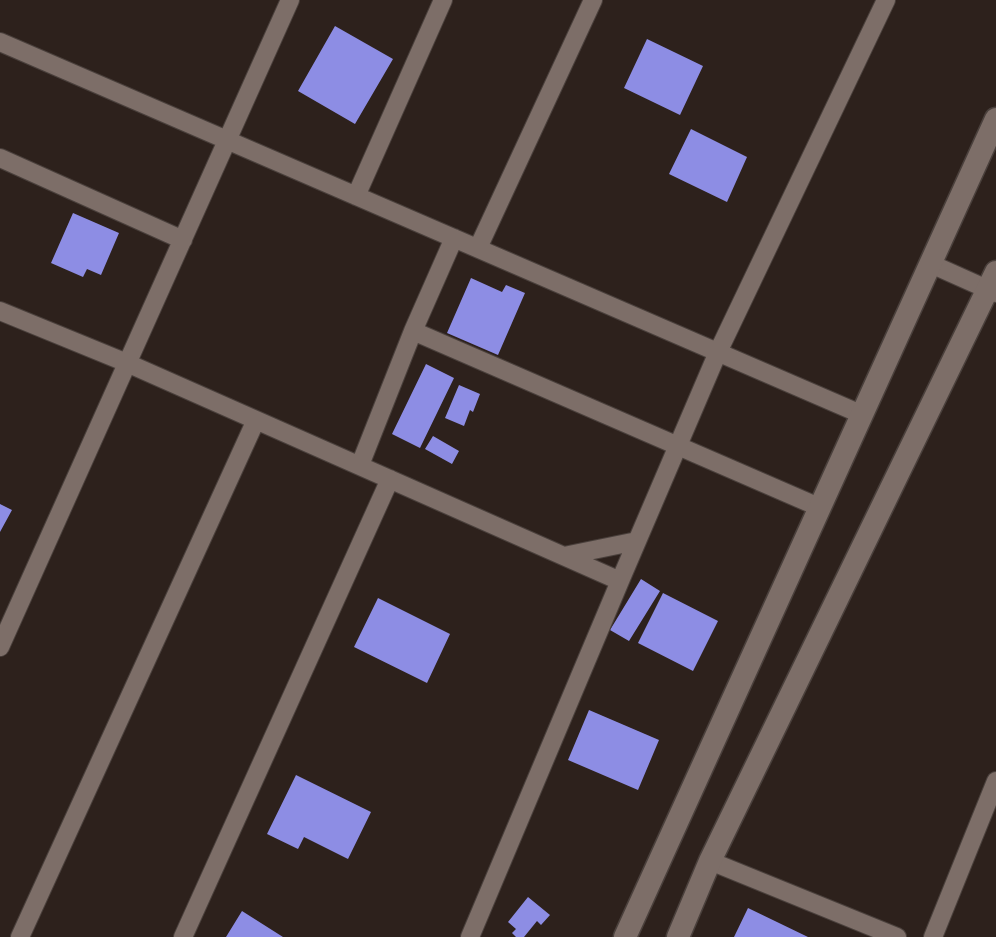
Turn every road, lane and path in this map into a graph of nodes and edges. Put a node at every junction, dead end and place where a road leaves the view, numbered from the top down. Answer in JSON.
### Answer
{"nodes":[{"id":1,"x":290,"y":0,"type":"edge"},
{"id":2,"x":443,"y":0,"type":"edge"},
{"id":3,"x":593,"y":0,"type":"edge"},
{"id":4,"x":886,"y":0,"type":"edge"},
{"id":5,"x":0,"y":42,"type":"edge"},
{"id":6,"x":996,"y":119,"type":"edge"},
{"id":7,"x":227,"y":140,"type":"junction"},
{"id":8,"x":0,"y":158,"type":"edge"},
{"id":9,"x":356,"y":196,"type":"junction"},
{"id":10,"x":454,"y":238,"type":"junction"},
{"id":11,"x":183,"y":240,"type":"junction"},
{"id":12,"x":478,"y":248,"type":"junction"},
{"id":13,"x":931,"y":264,"type":"junction"},
{"id":14,"x":993,"y":285,"type":"edge"},
{"id":15,"x":0,"y":311,"type":"edge"},
{"id":16,"x":413,"y":331,"type":"junction"},
{"id":17,"x":718,"y":352,"type":"junction"},
{"id":18,"x":127,"y":363,"type":"junction"},
{"id":19,"x":863,"y":415,"type":"junction"},
{"id":20,"x":256,"y":420,"type":"junction"},
{"id":21,"x":677,"y":446,"type":"junction"},
{"id":22,"x":360,"y":465,"type":"junction"},
{"id":23,"x":390,"y":479,"type":"junction"},
{"id":24,"x":821,"y":508,"type":"junction"},
{"id":25,"x":637,"y":541,"type":"junction"},
{"id":26,"x":564,"y":556,"type":"junction"},
{"id":27,"x":620,"y":581,"type":"junction"},
{"id":28,"x":0,"y":648,"type":"edge"},
{"id":29,"x":996,"y":781,"type":"edge"},
{"id":30,"x":710,"y":861,"type":"junction"},
{"id":31,"x":20,"y":937,"type":"edge"},
{"id":32,"x":183,"y":937,"type":"edge"},
{"id":33,"x":470,"y":937,"type":"edge"},
{"id":34,"x":625,"y":937,"type":"edge"},
{"id":35,"x":678,"y":937,"type":"edge"},
{"id":36,"x":897,"y":937,"type":"edge"},
{"id":37,"x":933,"y":937,"type":"edge"}],
"edges":[{"from":1,"to":7,"type":"street"},
{"from":2,"to":9,"type":"street"},
{"from":3,"to":12,"type":"street"},
{"from":4,"to":17,"type":"street"},
{"from":5,"to":7,"type":"street"},
{"from":6,"to":13,"type":"street"},
{"from":7,"to":9,"type":"street"},
{"from":7,"to":11,"type":"street"},
{"from":8,"to":11,"type":"street"},
{"from":9,"to":10,"type":"street"},
{"from":10,"to":12,"type":"street"},
{"from":10,"to":16,"type":"street"},
{"from":11,"to":18,"type":"street"},
{"from":12,"to":17,"type":"street"},
{"from":13,"to":14,"type":"street"},
{"from":13,"to":19,"type":"street"},
{"from":14,"to":30,"type":"street"},
{"from":15,"to":18,"type":"street"},
{"from":16,"to":21,"type":"street"},
{"from":16,"to":22,"type":"street"},
{"from":17,"to":19,"type":"street"},
{"from":17,"to":21,"type":"street"},
{"from":18,"to":20,"type":"street"},
{"from":18,"to":28,"type":"street"},
{"from":19,"to":24,"type":"street"},
{"from":20,"to":22,"type":"street"},
{"from":20,"to":31,"type":"street"},
{"from":21,"to":24,"type":"street"},
{"from":21,"to":25,"type":"street"},
{"from":22,"to":23,"type":"street"},
{"from":23,"to":26,"type":"street"},
{"from":23,"to":32,"type":"street"},
{"from":24,"to":34,"type":"street"},
{"from":25,"to":26,"type":"street"},
{"from":25,"to":27,"type":"street"},
{"from":26,"to":27,"type":"street"},
{"from":27,"to":33,"type":"street"},
{"from":29,"to":37,"type":"street"},
{"from":30,"to":35,"type":"street"},
{"from":30,"to":36,"type":"street"}]}
